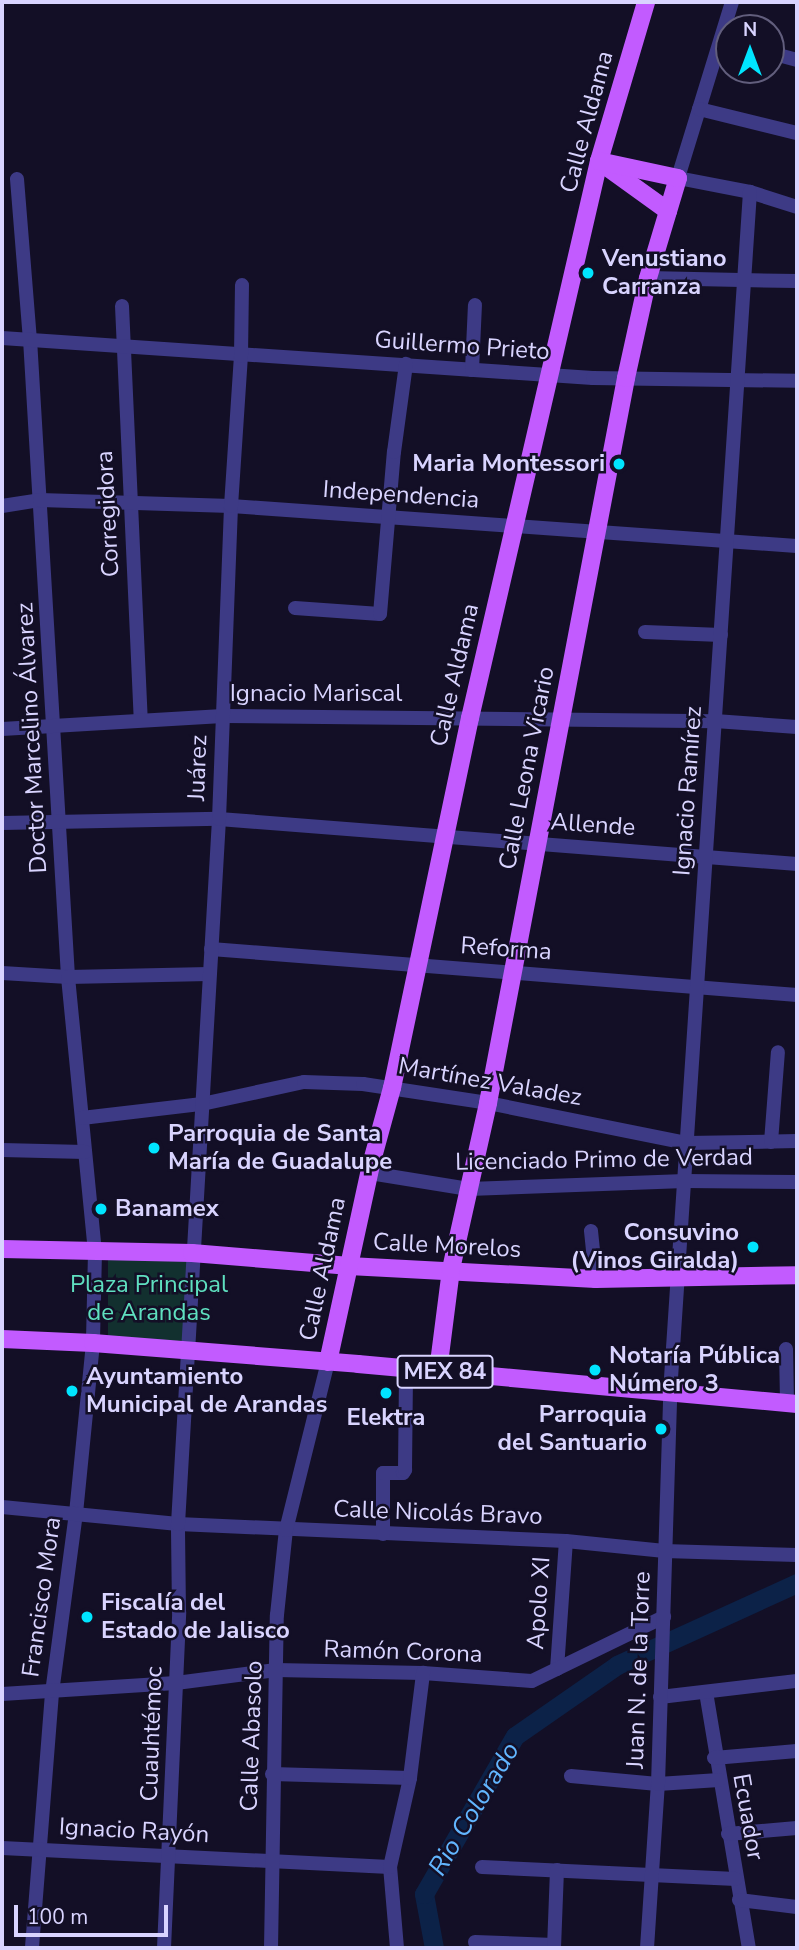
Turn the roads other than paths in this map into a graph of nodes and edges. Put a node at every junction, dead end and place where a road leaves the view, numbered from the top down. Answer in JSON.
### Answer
{"nodes":[{"id":1,"x":646,"y":2,"type":"edge"},
{"id":2,"x":715,"y":67,"type":"edge"},
{"id":3,"x":699,"y":109,"type":"junction"},
{"id":4,"x":797,"y":133,"type":"edge"},
{"id":5,"x":598,"y":161,"type":"junction"},
{"id":6,"x":678,"y":178,"type":"junction"},
{"id":7,"x":17,"y":179,"type":"dead end"},
{"id":8,"x":750,"y":192,"type":"junction"},
{"id":9,"x":797,"y":207,"type":"edge"},
{"id":10,"x":668,"y":211,"type":"junction"},
{"id":11,"x":648,"y":278,"type":"junction"},
{"id":12,"x":744,"y":280,"type":"junction"},
{"id":13,"x":797,"y":281,"type":"edge"},
{"id":14,"x":242,"y":285,"type":"dead end"},
{"id":15,"x":475,"y":305,"type":"dead end"},
{"id":16,"x":122,"y":306,"type":"dead end"},
{"id":17,"x":2,"y":338,"type":"edge"},
{"id":18,"x":30,"y":339,"type":"junction"},
{"id":19,"x":124,"y":347,"type":"junction"},
{"id":20,"x":242,"y":356,"type":"junction"},
{"id":21,"x":406,"y":364,"type":"junction"},
{"id":22,"x":472,"y":370,"type":"junction"},
{"id":23,"x":551,"y":375,"type":"junction"},
{"id":24,"x":626,"y":378,"type":"junction"},
{"id":25,"x":797,"y":381,"type":"edge"},
{"id":26,"x":737,"y":382,"type":"junction"},
{"id":27,"x":40,"y":500,"type":"junction"},
{"id":28,"x":131,"y":500,"type":"junction"},
{"id":29,"x":2,"y":506,"type":"edge"},
{"id":30,"x":231,"y":506,"type":"junction"},
{"id":31,"x":387,"y":518,"type":"junction"},
{"id":32,"x":515,"y":525,"type":"junction"},
{"id":33,"x":596,"y":531,"type":"junction"},
{"id":34,"x":727,"y":541,"type":"junction"},
{"id":35,"x":797,"y":546,"type":"edge"},
{"id":36,"x":295,"y":608,"type":"dead end"},
{"id":37,"x":645,"y":632,"type":"dead end"},
{"id":38,"x":721,"y":635,"type":"junction"},
{"id":39,"x":223,"y":716,"type":"junction"},
{"id":40,"x":470,"y":718,"type":"junction"},
{"id":41,"x":562,"y":719,"type":"junction"},
{"id":42,"x":141,"y":720,"type":"junction"},
{"id":43,"x":715,"y":721,"type":"junction"},
{"id":44,"x":54,"y":726,"type":"junction"},
{"id":45,"x":797,"y":727,"type":"edge"},
{"id":46,"x":2,"y":729,"type":"edge"},
{"id":47,"x":219,"y":818,"type":"junction"},
{"id":48,"x":60,"y":819,"type":"junction"},
{"id":49,"x":2,"y":822,"type":"edge"},
{"id":50,"x":445,"y":836,"type":"junction"},
{"id":51,"x":538,"y":844,"type":"junction"},
{"id":52,"x":706,"y":857,"type":"junction"},
{"id":53,"x":797,"y":864,"type":"edge"},
{"id":54,"x":211,"y":950,"type":"junction"},
{"id":55,"x":419,"y":965,"type":"junction"},
{"id":56,"x":2,"y":973,"type":"edge"},
{"id":57,"x":512,"y":973,"type":"junction"},
{"id":58,"x":209,"y":974,"type":"junction"},
{"id":59,"x":68,"y":977,"type":"junction"},
{"id":60,"x":698,"y":987,"type":"junction"},
{"id":61,"x":797,"y":995,"type":"edge"},
{"id":62,"x":778,"y":1052,"type":"dead end"},
{"id":63,"x":392,"y":1088,"type":"junction"},
{"id":64,"x":488,"y":1103,"type":"junction"},
{"id":65,"x":202,"y":1104,"type":"junction"},
{"id":66,"x":82,"y":1118,"type":"junction"},
{"id":67,"x":797,"y":1141,"type":"edge"},
{"id":68,"x":771,"y":1142,"type":"junction"},
{"id":69,"x":687,"y":1143,"type":"junction"},
{"id":70,"x":2,"y":1150,"type":"edge"},
{"id":71,"x":85,"y":1152,"type":"junction"},
{"id":72,"x":370,"y":1172,"type":"junction"},
{"id":73,"x":685,"y":1181,"type":"junction"},
{"id":74,"x":797,"y":1182,"type":"edge"},
{"id":75,"x":469,"y":1189,"type":"junction"},
{"id":76,"x":591,"y":1231,"type":"dead end"},
{"id":77,"x":2,"y":1249,"type":"edge"},
{"id":78,"x":94,"y":1252,"type":"junction"},
{"id":79,"x":192,"y":1254,"type":"junction"},
{"id":80,"x":349,"y":1266,"type":"junction"},
{"id":81,"x":450,"y":1269,"type":"junction"},
{"id":82,"x":797,"y":1275,"type":"edge"},
{"id":83,"x":679,"y":1276,"type":"junction"},
{"id":84,"x":596,"y":1279,"type":"junction"},
{"id":85,"x":2,"y":1339,"type":"edge"},
{"id":86,"x":93,"y":1343,"type":"junction"},
{"id":87,"x":786,"y":1349,"type":"dead end"},
{"id":88,"x":190,"y":1353,"type":"junction"},
{"id":89,"x":328,"y":1362,"type":"junction"},
{"id":90,"x":406,"y":1369,"type":"junction"},
{"id":91,"x":438,"y":1371,"type":"junction"},
{"id":92,"x":670,"y":1393,"type":"junction"},
{"id":93,"x":792,"y":1404,"type":"edge"},
{"id":94,"x":2,"y":1507,"type":"edge"},
{"id":95,"x":76,"y":1513,"type":"junction"},
{"id":96,"x":178,"y":1524,"type":"junction"},
{"id":97,"x":286,"y":1530,"type":"junction"},
{"id":98,"x":383,"y":1534,"type":"junction"},
{"id":99,"x":566,"y":1541,"type":"junction"},
{"id":100,"x":664,"y":1551,"type":"junction"},
{"id":101,"x":797,"y":1555,"type":"edge"},
{"id":102,"x":664,"y":1623,"type":"junction"},
{"id":103,"x":557,"y":1669,"type":"junction"},
{"id":104,"x":276,"y":1670,"type":"junction"},
{"id":105,"x":423,"y":1674,"type":"junction"},
{"id":106,"x":797,"y":1681,"type":"edge"},
{"id":107,"x":176,"y":1683,"type":"junction"},
{"id":108,"x":706,"y":1692,"type":"junction"},
{"id":109,"x":52,"y":1693,"type":"junction"},
{"id":110,"x":2,"y":1695,"type":"edge"},
{"id":111,"x":660,"y":1697,"type":"junction"},
{"id":112,"x":797,"y":1751,"type":"edge"},
{"id":113,"x":714,"y":1758,"type":"junction"},
{"id":114,"x":272,"y":1774,"type":"junction"},
{"id":115,"x":571,"y":1776,"type":"dead end"},
{"id":116,"x":410,"y":1778,"type":"junction"},
{"id":117,"x":719,"y":1780,"type":"junction"},
{"id":118,"x":658,"y":1784,"type":"junction"},
{"id":119,"x":797,"y":1828,"type":"edge"},
{"id":120,"x":728,"y":1835,"type":"junction"},
{"id":121,"x":2,"y":1848,"type":"edge"},
{"id":122,"x":40,"y":1849,"type":"junction"},
{"id":123,"x":170,"y":1854,"type":"junction"},
{"id":124,"x":272,"y":1862,"type":"junction"},
{"id":125,"x":390,"y":1867,"type":"junction"},
{"id":126,"x":482,"y":1867,"type":"dead end"},
{"id":127,"x":557,"y":1870,"type":"junction"},
{"id":128,"x":650,"y":1874,"type":"junction"},
{"id":129,"x":736,"y":1879,"type":"junction"},
{"id":130,"x":739,"y":1900,"type":"junction"},
{"id":131,"x":797,"y":1907,"type":"edge"},
{"id":132,"x":475,"y":1942,"type":"dead end"},
{"id":133,"x":554,"y":1947,"type":"edge"},
{"id":134,"x":32,"y":1948,"type":"edge"},
{"id":135,"x":164,"y":1948,"type":"edge"},
{"id":136,"x":271,"y":1948,"type":"edge"},
{"id":137,"x":397,"y":1948,"type":"edge"},
{"id":138,"x":647,"y":1948,"type":"edge"},
{"id":139,"x":750,"y":1948,"type":"edge"}],
"edges":[{"from":1,"to":5,"type":"main road","name":"Calle Aldama"},
{"from":2,"to":3,"type":"street"},
{"from":3,"to":4,"type":"street"},
{"from":3,"to":6,"type":"street"},
{"from":5,"to":6,"type":"main road"},
{"from":5,"to":10,"type":"main road"},
{"from":5,"to":23,"type":"main road","name":"Calle Aldama"},
{"from":6,"to":8,"type":"street"},
{"from":6,"to":10,"type":"main road","name":"Calle Leona Vicario"},
{"from":7,"to":18,"type":"street","name":"Doctor Marcelino Álvarez"},
{"from":8,"to":9,"type":"street"},
{"from":8,"to":12,"type":"street","name":"Ignacio Ramírez"},
{"from":10,"to":11,"type":"main road","name":"Calle Leona Vicario"},
{"from":11,"to":12,"type":"street"},
{"from":11,"to":24,"type":"main road","name":"Calle Leona Vicario"},
{"from":12,"to":13,"type":"street"},
{"from":12,"to":26,"type":"street","name":"Ignacio Ramírez"},
{"from":14,"to":20,"type":"street","name":"Juárez"},
{"from":15,"to":22,"type":"street"},
{"from":16,"to":19,"type":"street","name":"Corregidora"},
{"from":17,"to":18,"type":"street","name":"Guillermo Prieto"},
{"from":18,"to":19,"type":"street","name":"Guillermo Prieto"},
{"from":18,"to":27,"type":"street","name":"Doctor Marcelino Álvarez"},
{"from":19,"to":20,"type":"street","name":"Guillermo Prieto"},
{"from":19,"to":28,"type":"street","name":"Corregidora"},
{"from":20,"to":21,"type":"street","name":"Guillermo Prieto"},
{"from":20,"to":30,"type":"street","name":"Juárez"},
{"from":21,"to":22,"type":"street","name":"Guillermo Prieto"},
{"from":21,"to":31,"type":"street"},
{"from":22,"to":23,"type":"street","name":"Guillermo Prieto"},
{"from":23,"to":24,"type":"street","name":"Guillermo Prieto"},
{"from":23,"to":32,"type":"main road","name":"Calle Aldama"},
{"from":24,"to":26,"type":"street","name":"Guillermo Prieto"},
{"from":24,"to":33,"type":"main road","name":"Calle Leona Vicario"},
{"from":25,"to":26,"type":"street","name":"Guillermo Prieto"},
{"from":26,"to":34,"type":"street","name":"Ignacio Ramírez"},
{"from":27,"to":28,"type":"street","name":"Independencia"},
{"from":27,"to":29,"type":"street","name":"Independencia"},
{"from":27,"to":44,"type":"street","name":"Doctor Marcelino Álvarez"},
{"from":28,"to":30,"type":"street","name":"Independencia"},
{"from":28,"to":42,"type":"street","name":"Corregidora"},
{"from":30,"to":31,"type":"street","name":"Independencia"},
{"from":30,"to":39,"type":"street","name":"Juárez"},
{"from":31,"to":32,"type":"street","name":"Independencia"},
{"from":31,"to":36,"type":"street"},
{"from":32,"to":33,"type":"street","name":"Independencia"},
{"from":32,"to":40,"type":"main road","name":"Calle Aldama"},
{"from":33,"to":34,"type":"street","name":"Independencia"},
{"from":33,"to":41,"type":"main road","name":"Calle Leona Vicario"},
{"from":34,"to":35,"type":"street","name":"Independencia"},
{"from":34,"to":38,"type":"street","name":"Ignacio Ramírez"},
{"from":37,"to":38,"type":"street"},
{"from":38,"to":43,"type":"street","name":"Ignacio Ramírez"},
{"from":39,"to":40,"type":"street","name":"Ignacio Mariscal"},
{"from":39,"to":42,"type":"street","name":"Ignacio Mariscal"},
{"from":39,"to":47,"type":"street","name":"Juárez"},
{"from":40,"to":41,"type":"street","name":"Ignacio Mariscal"},
{"from":40,"to":50,"type":"main road","name":"Calle Aldama"},
{"from":41,"to":43,"type":"street","name":"Ignacio Mariscal"},
{"from":41,"to":51,"type":"main road","name":"Calle Leona Vicario"},
{"from":42,"to":44,"type":"street","name":"Ignacio Mariscal"},
{"from":43,"to":45,"type":"street","name":"Ignacio Mariscal"},
{"from":43,"to":52,"type":"street","name":"Ignacio Ramírez"},
{"from":44,"to":46,"type":"street","name":"Ignacio Mariscal"},
{"from":44,"to":48,"type":"street","name":"Doctor Marcelino Álvarez"},
{"from":47,"to":48,"type":"street","name":"Allende"},
{"from":47,"to":50,"type":"street","name":"Allende"},
{"from":47,"to":54,"type":"street","name":"Juárez"},
{"from":48,"to":49,"type":"street","name":"Allende"},
{"from":48,"to":59,"type":"street","name":"Doctor Marcelino Álvarez"},
{"from":50,"to":51,"type":"street","name":"Allende"},
{"from":50,"to":55,"type":"main road","name":"Calle Aldama"},
{"from":51,"to":52,"type":"street","name":"Allende"},
{"from":51,"to":57,"type":"main road","name":"Calle Leona Vicario"},
{"from":52,"to":53,"type":"street","name":"Allende"},
{"from":52,"to":60,"type":"street","name":"Ignacio Ramírez"},
{"from":54,"to":55,"type":"street","name":"Reforma"},
{"from":54,"to":58,"type":"street","name":"Juárez"},
{"from":55,"to":57,"type":"street","name":"Reforma"},
{"from":55,"to":63,"type":"main road","name":"Calle Aldama"},
{"from":56,"to":59,"type":"street"},
{"from":57,"to":60,"type":"street","name":"Reforma"},
{"from":57,"to":64,"type":"main road","name":"Calle Leona Vicario"},
{"from":58,"to":59,"type":"street"},
{"from":58,"to":65,"type":"street","name":"Juárez"},
{"from":59,"to":66,"type":"street","name":"Doctor Marcelino Álvarez"},
{"from":60,"to":61,"type":"street","name":"Reforma"},
{"from":60,"to":69,"type":"street","name":"Ignacio Ramírez"},
{"from":62,"to":68,"type":"street"},
{"from":63,"to":64,"type":"street","name":"Martínez Valadez"},
{"from":63,"to":65,"type":"street","name":"Martínez Valadez"},
{"from":63,"to":72,"type":"main road","name":"Calle Aldama"},
{"from":64,"to":69,"type":"street","name":"Martínez Valadez"},
{"from":64,"to":75,"type":"main road","name":"Calle Leona Vicario"},
{"from":65,"to":66,"type":"street","name":"Martínez Valadez"},
{"from":65,"to":79,"type":"street","name":"Juárez"},
{"from":66,"to":71,"type":"street","name":"Doctor Marcelino Álvarez"},
{"from":67,"to":68,"type":"street","name":"Martínez Valadez"},
{"from":68,"to":69,"type":"street","name":"Martínez Valadez"},
{"from":69,"to":73,"type":"street","name":"Ignacio Ramírez"},
{"from":70,"to":71,"type":"street"},
{"from":71,"to":78,"type":"street","name":"Doctor Marcelino Álvarez"},
{"from":72,"to":75,"type":"street","name":"Licenciado Primo de Verdad"},
{"from":72,"to":80,"type":"main road","name":"Calle Aldama"},
{"from":73,"to":74,"type":"street","name":"Licenciado Primo de Verdad"},
{"from":73,"to":75,"type":"street","name":"Licenciado Primo de Verdad"},
{"from":73,"to":83,"type":"street","name":"Ignacio Ramírez"},
{"from":75,"to":81,"type":"main road","name":"Calle Leona Vicario"},
{"from":76,"to":84,"type":"street"},
{"from":77,"to":78,"type":"main road","name":"Calle Morelos"},
{"from":78,"to":79,"type":"main road","name":"Calle Morelos"},
{"from":78,"to":86,"type":"street","name":"Francisco Mora"},
{"from":79,"to":80,"type":"main road","name":"Calle Morelos"},
{"from":79,"to":88,"type":"street","name":"Juárez"},
{"from":80,"to":81,"type":"main road","name":"Calle Morelos"},
{"from":80,"to":89,"type":"main road","name":"Calle Aldama"},
{"from":81,"to":84,"type":"main road","name":"Calle Morelos"},
{"from":81,"to":91,"type":"main road","name":"Calle Leona Vicario"},
{"from":82,"to":83,"type":"main road","name":"Calle Morelos"},
{"from":83,"to":84,"type":"main road","name":"Calle Morelos"},
{"from":83,"to":92,"type":"street","name":"Ignacio Ramírez"},
{"from":85,"to":86,"type":"main road","number":"MEX 84"},
{"from":86,"to":88,"type":"main road","number":"MEX 84"},
{"from":86,"to":95,"type":"street","name":"Francisco Mora"},
{"from":87,"to":93,"type":"street"},
{"from":88,"to":89,"type":"main road","number":"MEX 84"},
{"from":88,"to":96,"type":"street","name":"Cuauhtémoc"},
{"from":89,"to":90,"type":"main road","number":"MEX 84"},
{"from":89,"to":97,"type":"street","name":"Calle Abasolo"},
{"from":90,"to":91,"type":"main road","number":"MEX 84"},
{"from":90,"to":98,"type":"street"},
{"from":91,"to":92,"type":"main road","number":"MEX 84"},
{"from":92,"to":93,"type":"main road","number":"MEX 84"},
{"from":92,"to":100,"type":"street","name":"Juan N. de la Torre"},
{"from":94,"to":95,"type":"street","name":"Calle Nicolás Bravo"},
{"from":95,"to":96,"type":"street","name":"Calle Nicolás Bravo"},
{"from":95,"to":109,"type":"street","name":"Francisco Mora"},
{"from":96,"to":97,"type":"street","name":"Calle Nicolás Bravo"},
{"from":96,"to":107,"type":"street","name":"Cuauhtémoc"},
{"from":97,"to":98,"type":"street","name":"Calle Nicolás Bravo"},
{"from":97,"to":104,"type":"street","name":"Calle Abasolo"},
{"from":98,"to":99,"type":"street","name":"Calle Nicolás Bravo"},
{"from":99,"to":100,"type":"street","name":"Calle Nicolás Bravo"},
{"from":99,"to":103,"type":"street","name":"Apolo XI"},
{"from":100,"to":101,"type":"street","name":"Calle Nicolás Bravo"},
{"from":100,"to":102,"type":"street","name":"Juan N. de la Torre"},
{"from":102,"to":103,"type":"street","name":"Ramón Corona"},
{"from":102,"to":111,"type":"street","name":"Juan N. de la Torre"},
{"from":103,"to":105,"type":"street","name":"Ramón Corona"},
{"from":104,"to":105,"type":"street","name":"Ramón Corona"},
{"from":104,"to":107,"type":"street","name":"Ramón Corona"},
{"from":104,"to":114,"type":"street","name":"Calle Abasolo"},
{"from":105,"to":116,"type":"street"},
{"from":106,"to":108,"type":"street"},
{"from":107,"to":109,"type":"street","name":"Ramón Corona"},
{"from":107,"to":123,"type":"street","name":"Cuauhtémoc"},
{"from":108,"to":111,"type":"street"},
{"from":108,"to":113,"type":"street","name":"Ecuador"},
{"from":109,"to":110,"type":"street","name":"Ramón Corona"},
{"from":109,"to":122,"type":"street","name":"Francisco Mora"},
{"from":111,"to":118,"type":"street","name":"Juan N. de la Torre"},
{"from":112,"to":113,"type":"street"},
{"from":113,"to":117,"type":"street","name":"Ecuador"},
{"from":114,"to":116,"type":"street"},
{"from":114,"to":124,"type":"street","name":"Calle Abasolo"},
{"from":115,"to":118,"type":"street"},
{"from":116,"to":125,"type":"street"},
{"from":117,"to":118,"type":"street"},
{"from":117,"to":120,"type":"street","name":"Ecuador"},
{"from":118,"to":128,"type":"street","name":"Juan N. de la Torre"},
{"from":119,"to":120,"type":"street"},
{"from":120,"to":129,"type":"street","name":"Ecuador"},
{"from":121,"to":122,"type":"street","name":"Ignacio Rayón"},
{"from":122,"to":123,"type":"street","name":"Ignacio Rayón"},
{"from":122,"to":134,"type":"street","name":"Francisco Mora"},
{"from":123,"to":124,"type":"street","name":"Ignacio Rayón"},
{"from":123,"to":135,"type":"street","name":"Cuauhtémoc"},
{"from":124,"to":125,"type":"street","name":"Ignacio Rayón"},
{"from":124,"to":136,"type":"street","name":"Calle Abasolo"},
{"from":125,"to":137,"type":"street"},
{"from":126,"to":127,"type":"street"},
{"from":127,"to":128,"type":"street"},
{"from":127,"to":133,"type":"street"},
{"from":128,"to":129,"type":"street"},
{"from":128,"to":138,"type":"street","name":"Juan N. de la Torre"},
{"from":129,"to":130,"type":"street","name":"Ecuador"},
{"from":130,"to":131,"type":"street"},
{"from":130,"to":139,"type":"street","name":"Ecuador"},
{"from":132,"to":133,"type":"street"}]}
